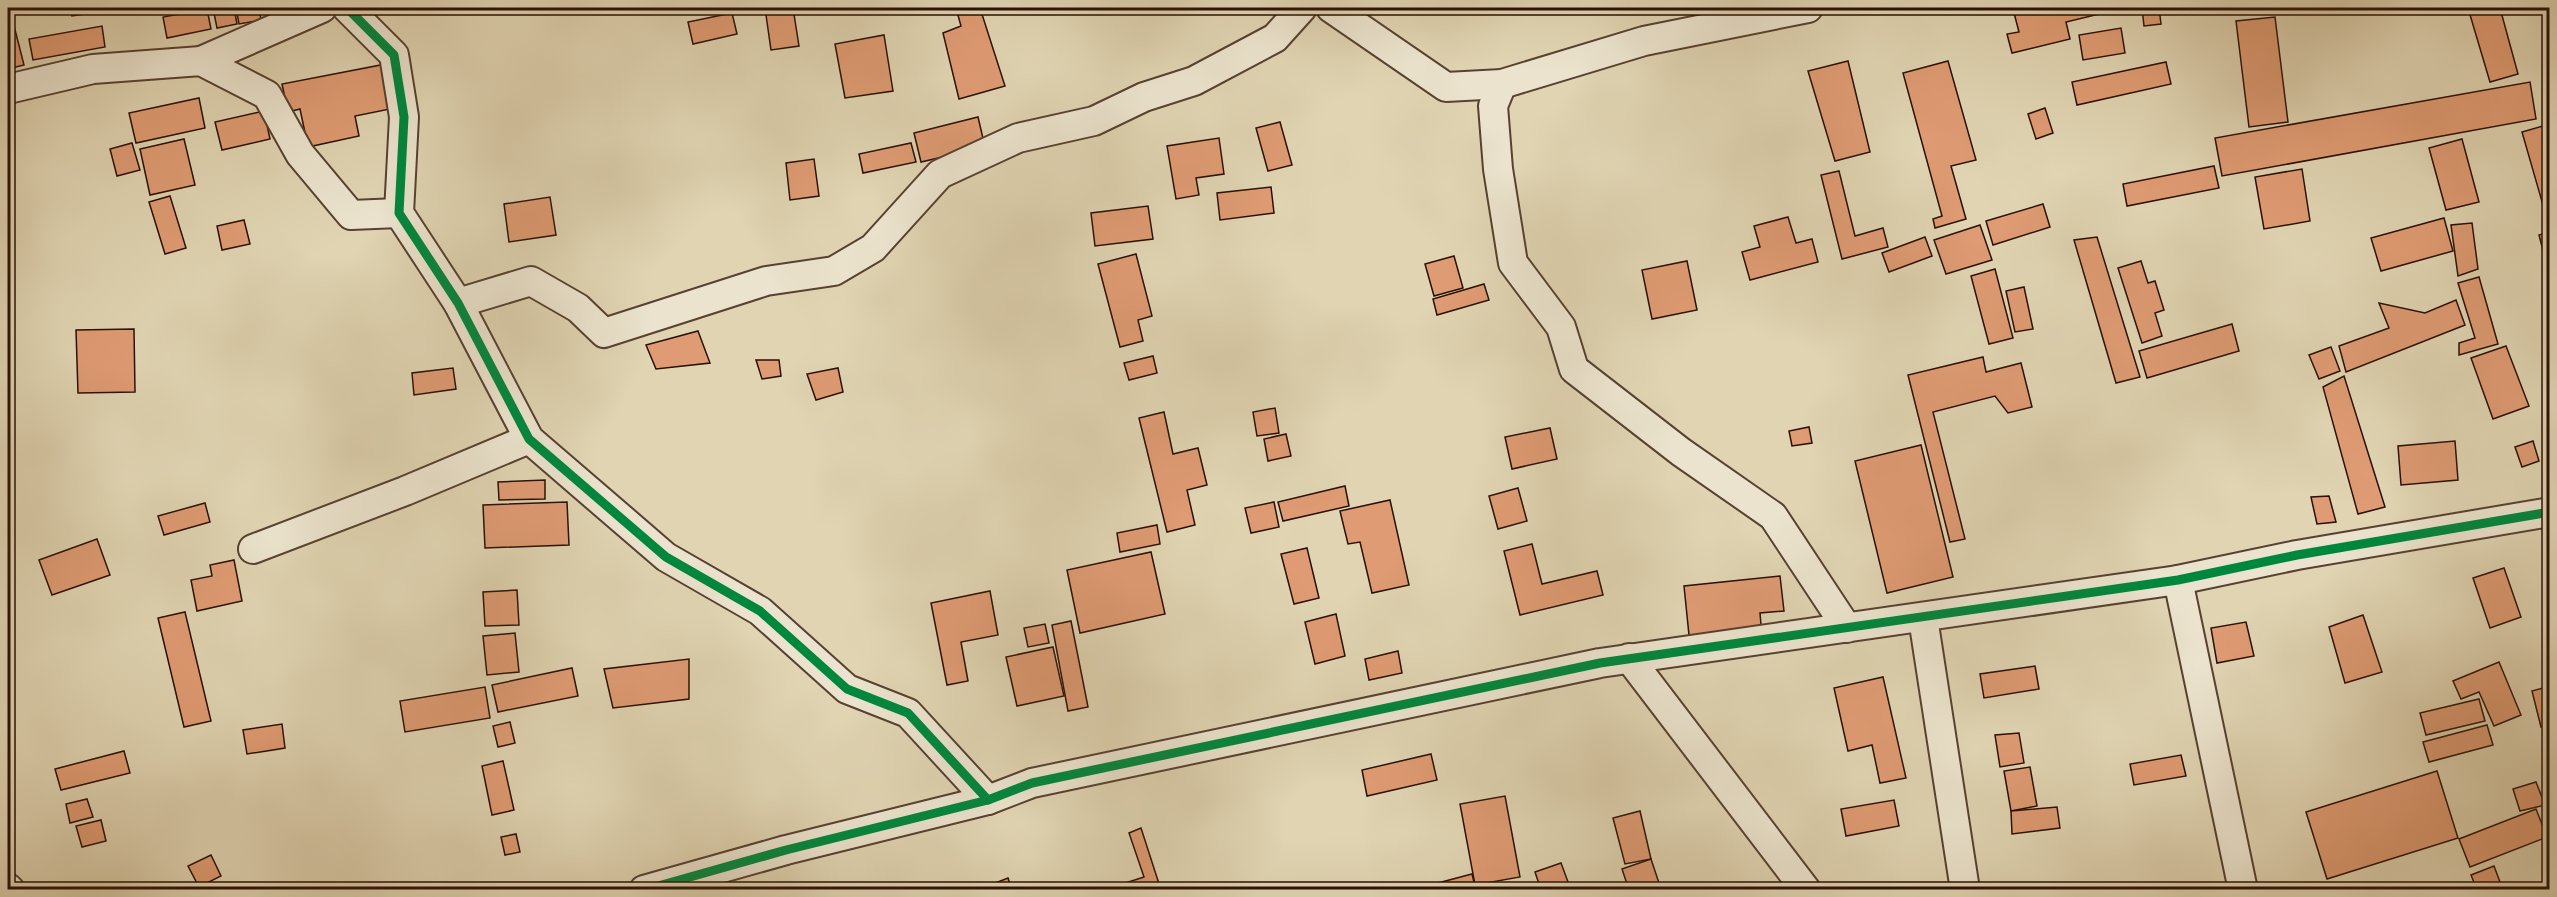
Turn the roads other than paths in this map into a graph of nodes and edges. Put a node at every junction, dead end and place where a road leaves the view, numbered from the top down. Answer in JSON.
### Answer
{"nodes":[{"id":1,"x":322,"y":8,"type":"edge"},
{"id":2,"x":347,"y":8,"type":"edge"},
{"id":3,"x":1302,"y":8,"type":"edge"},
{"id":4,"x":1331,"y":8,"type":"edge"},
{"id":5,"x":1808,"y":8,"type":"edge"},
{"id":6,"x":201,"y":61,"type":"junction"},
{"id":7,"x":1502,"y":84,"type":"junction"},
{"id":8,"x":8,"y":89,"type":"edge"},
{"id":9,"x":399,"y":213,"type":"junction"},
{"id":10,"x":458,"y":303,"type":"junction"},
{"id":11,"x":529,"y":439,"type":"junction"},
{"id":12,"x":2550,"y":512,"type":"edge"},
{"id":13,"x":253,"y":549,"type":"dead end"},
{"id":14,"x":2178,"y":580,"type":"junction"},
{"id":15,"x":1923,"y":618,"type":"junction"},
{"id":16,"x":1847,"y":628,"type":"junction"},
{"id":17,"x":1629,"y":658,"type":"junction"},
{"id":18,"x":988,"y":800,"type":"junction"},
{"id":19,"x":644,"y":890,"type":"edge"},
{"id":20,"x":1806,"y":890,"type":"edge"},
{"id":21,"x":1965,"y":890,"type":"edge"},
{"id":22,"x":2242,"y":890,"type":"edge"}],
"edges":[{"from":1,"to":6,"type":"street"},
{"from":2,"to":9,"type":"street"},
{"from":3,"to":10,"type":"street"},
{"from":4,"to":7,"type":"street"},
{"from":5,"to":7,"type":"street"},
{"from":6,"to":8,"type":"street"},
{"from":6,"to":9,"type":"street"},
{"from":7,"to":16,"type":"street"},
{"from":9,"to":10,"type":"street"},
{"from":10,"to":11,"type":"street"},
{"from":11,"to":13,"type":"street"},
{"from":11,"to":18,"type":"street"},
{"from":12,"to":14,"type":"street"},
{"from":14,"to":15,"type":"street"},
{"from":14,"to":22,"type":"street"},
{"from":15,"to":16,"type":"street"},
{"from":15,"to":21,"type":"street"},
{"from":16,"to":17,"type":"street"},
{"from":17,"to":18,"type":"street"},
{"from":17,"to":20,"type":"street"},
{"from":18,"to":19,"type":"street"}]}
